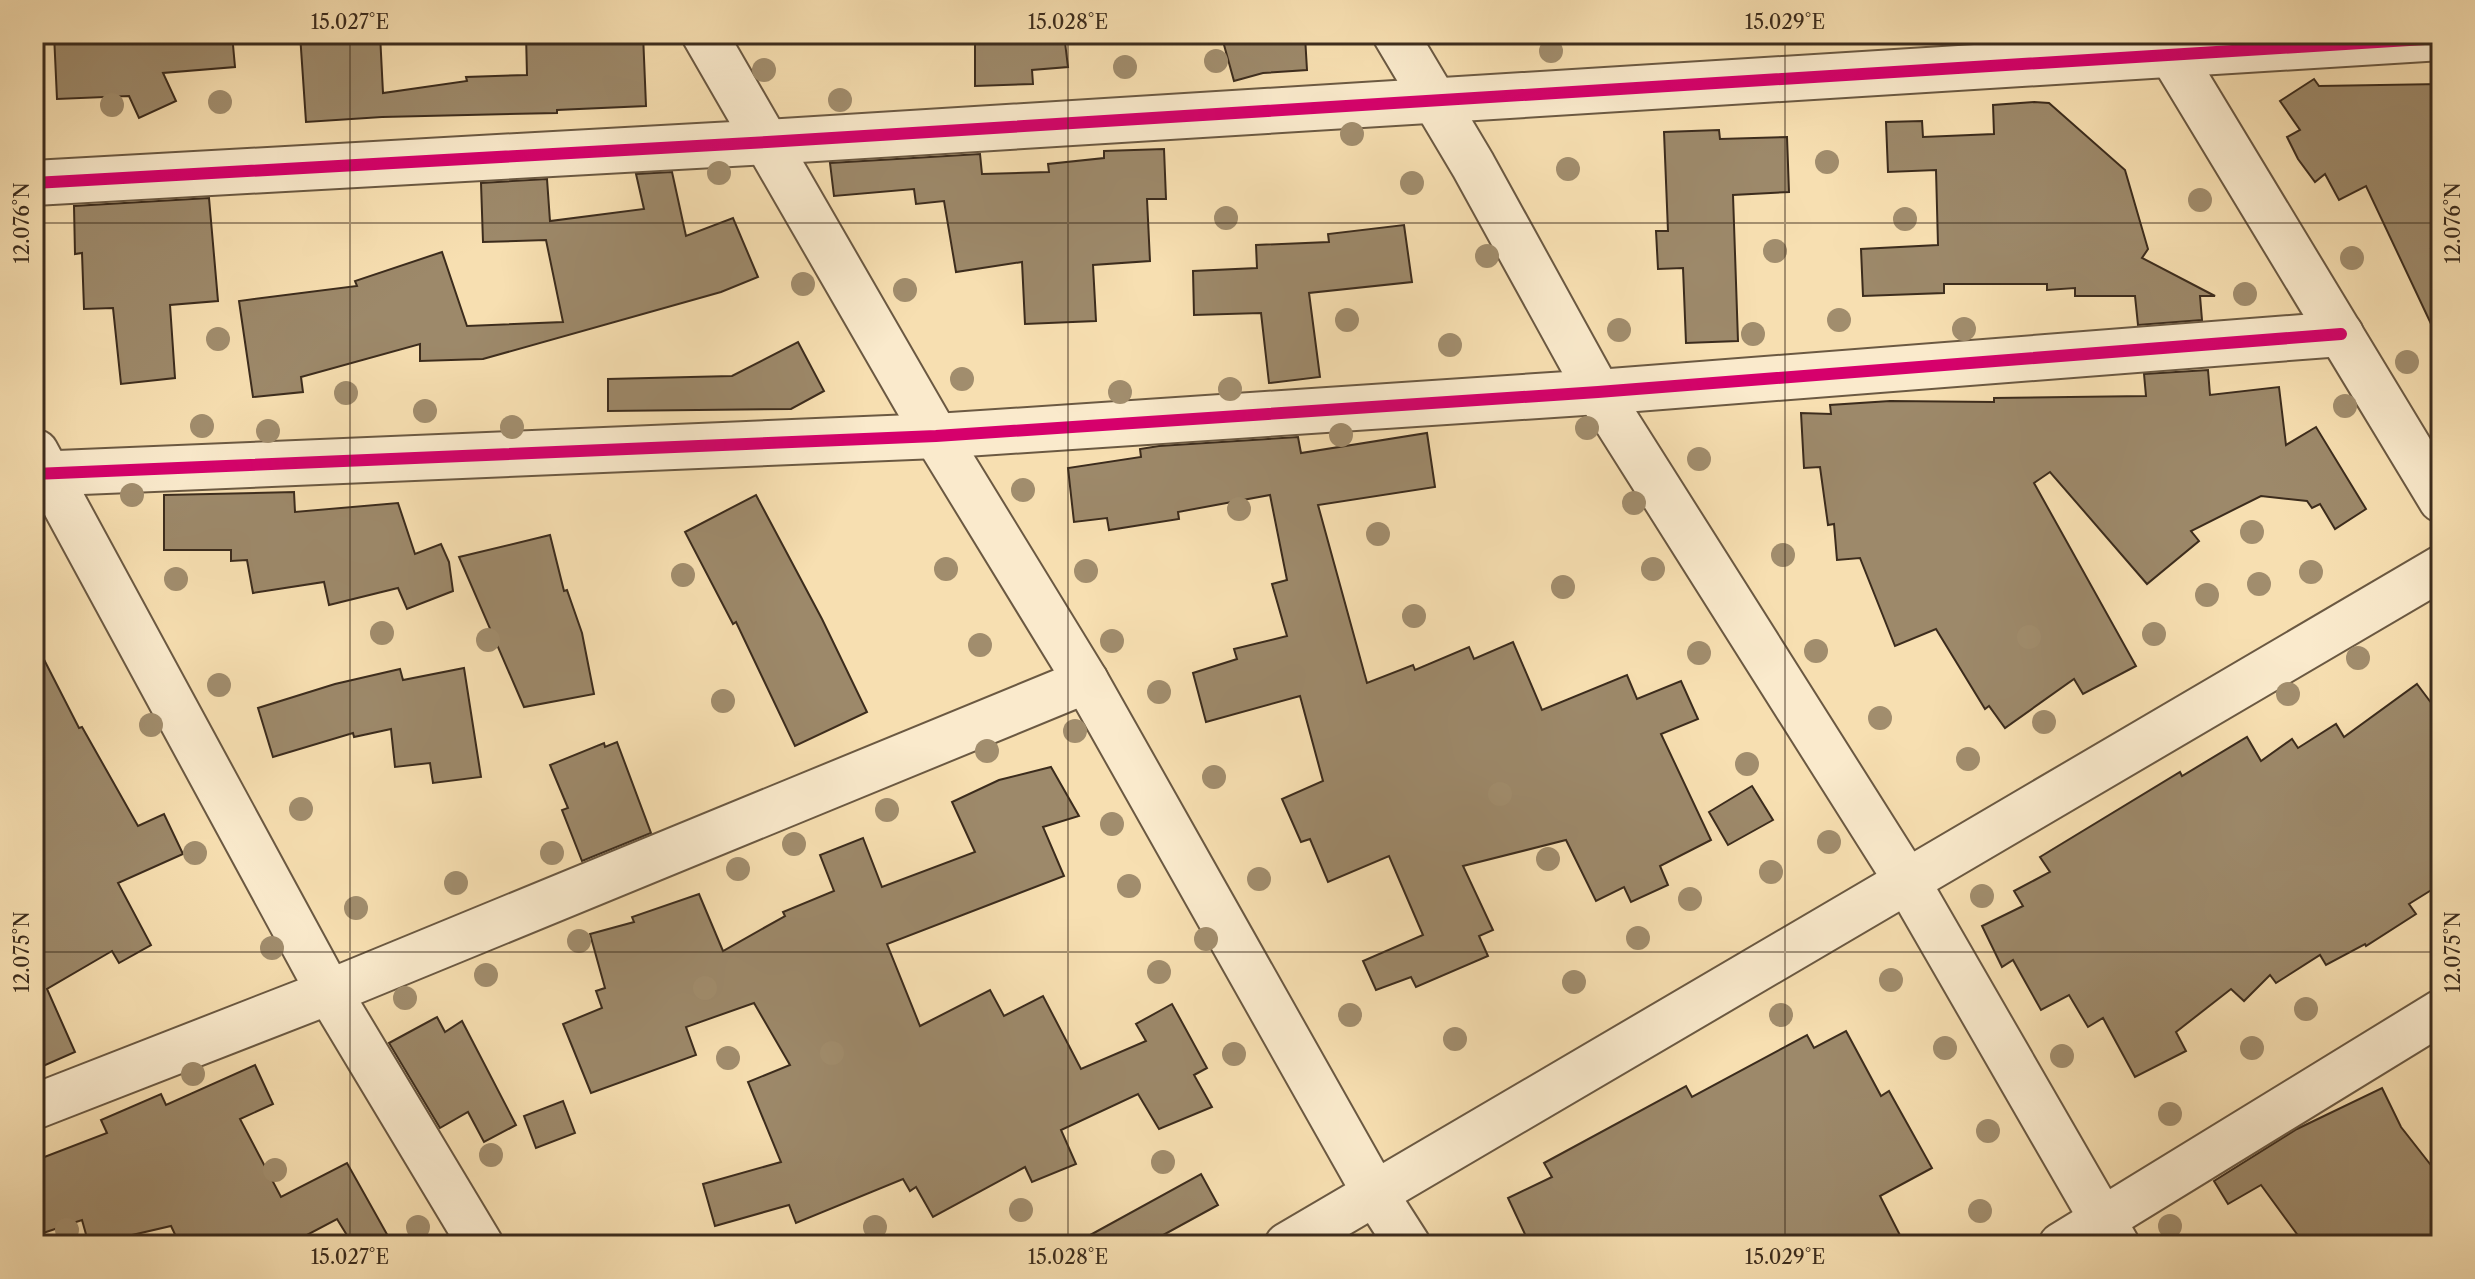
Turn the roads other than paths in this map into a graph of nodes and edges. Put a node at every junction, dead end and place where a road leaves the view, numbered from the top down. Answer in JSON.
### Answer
{"nodes":[{"id":1,"x":704,"y":34,"type":"edge"},
{"id":2,"x":1395,"y":34,"type":"edge"},
{"id":3,"x":2441,"y":38,"type":"edge"},
{"id":4,"x":2165,"y":44,"type":"edge"},
{"id":5,"x":1434,"y":99,"type":"junction"},
{"id":6,"x":767,"y":142,"type":"junction"},
{"id":7,"x":34,"y":183,"type":"edge"},
{"id":8,"x":2341,"y":334,"type":"junction"},
{"id":9,"x":1598,"y":392,"type":"junction"},
{"id":10,"x":936,"y":436,"type":"junction"},
{"id":11,"x":39,"y":465,"type":"edge"},
{"id":12,"x":2441,"y":500,"type":"edge"},
{"id":13,"x":2441,"y":568,"type":"edge"},
{"id":14,"x":1086,"y":681,"type":"junction"},
{"id":15,"x":1907,"y":881,"type":"junction"},
{"id":16,"x":329,"y":992,"type":"junction"},
{"id":17,"x":2441,"y":1012,"type":"edge"},
{"id":18,"x":34,"y":1107,"type":"edge"},
{"id":19,"x":1376,"y":1195,"type":"junction"},
{"id":20,"x":2110,"y":1233,"type":"edge"},
{"id":21,"x":481,"y":1245,"type":"edge"},
{"id":22,"x":1287,"y":1245,"type":"edge"},
{"id":23,"x":1408,"y":1245,"type":"edge"},
{"id":24,"x":2061,"y":1245,"type":"edge"}],
"edges":[{"from":1,"to":6,"type":"street"},
{"from":2,"to":5,"type":"street"},
{"from":3,"to":4,"type":"street"},
{"from":4,"to":5,"type":"street"},
{"from":4,"to":8,"type":"street"},
{"from":5,"to":6,"type":"street"},
{"from":5,"to":9,"type":"street"},
{"from":6,"to":7,"type":"street"},
{"from":6,"to":10,"type":"street"},
{"from":8,"to":9,"type":"street"},
{"from":8,"to":12,"type":"street"},
{"from":9,"to":10,"type":"street"},
{"from":9,"to":15,"type":"street"},
{"from":10,"to":11,"type":"street"},
{"from":10,"to":14,"type":"street"},
{"from":11,"to":16,"type":"street"},
{"from":13,"to":15,"type":"street"},
{"from":14,"to":16,"type":"street"},
{"from":14,"to":19,"type":"street"},
{"from":15,"to":19,"type":"street"},
{"from":15,"to":20,"type":"street"},
{"from":16,"to":18,"type":"street"},
{"from":16,"to":21,"type":"street"},
{"from":17,"to":20,"type":"street"},
{"from":19,"to":22,"type":"street"},
{"from":19,"to":23,"type":"street"},
{"from":20,"to":24,"type":"street"}]}
